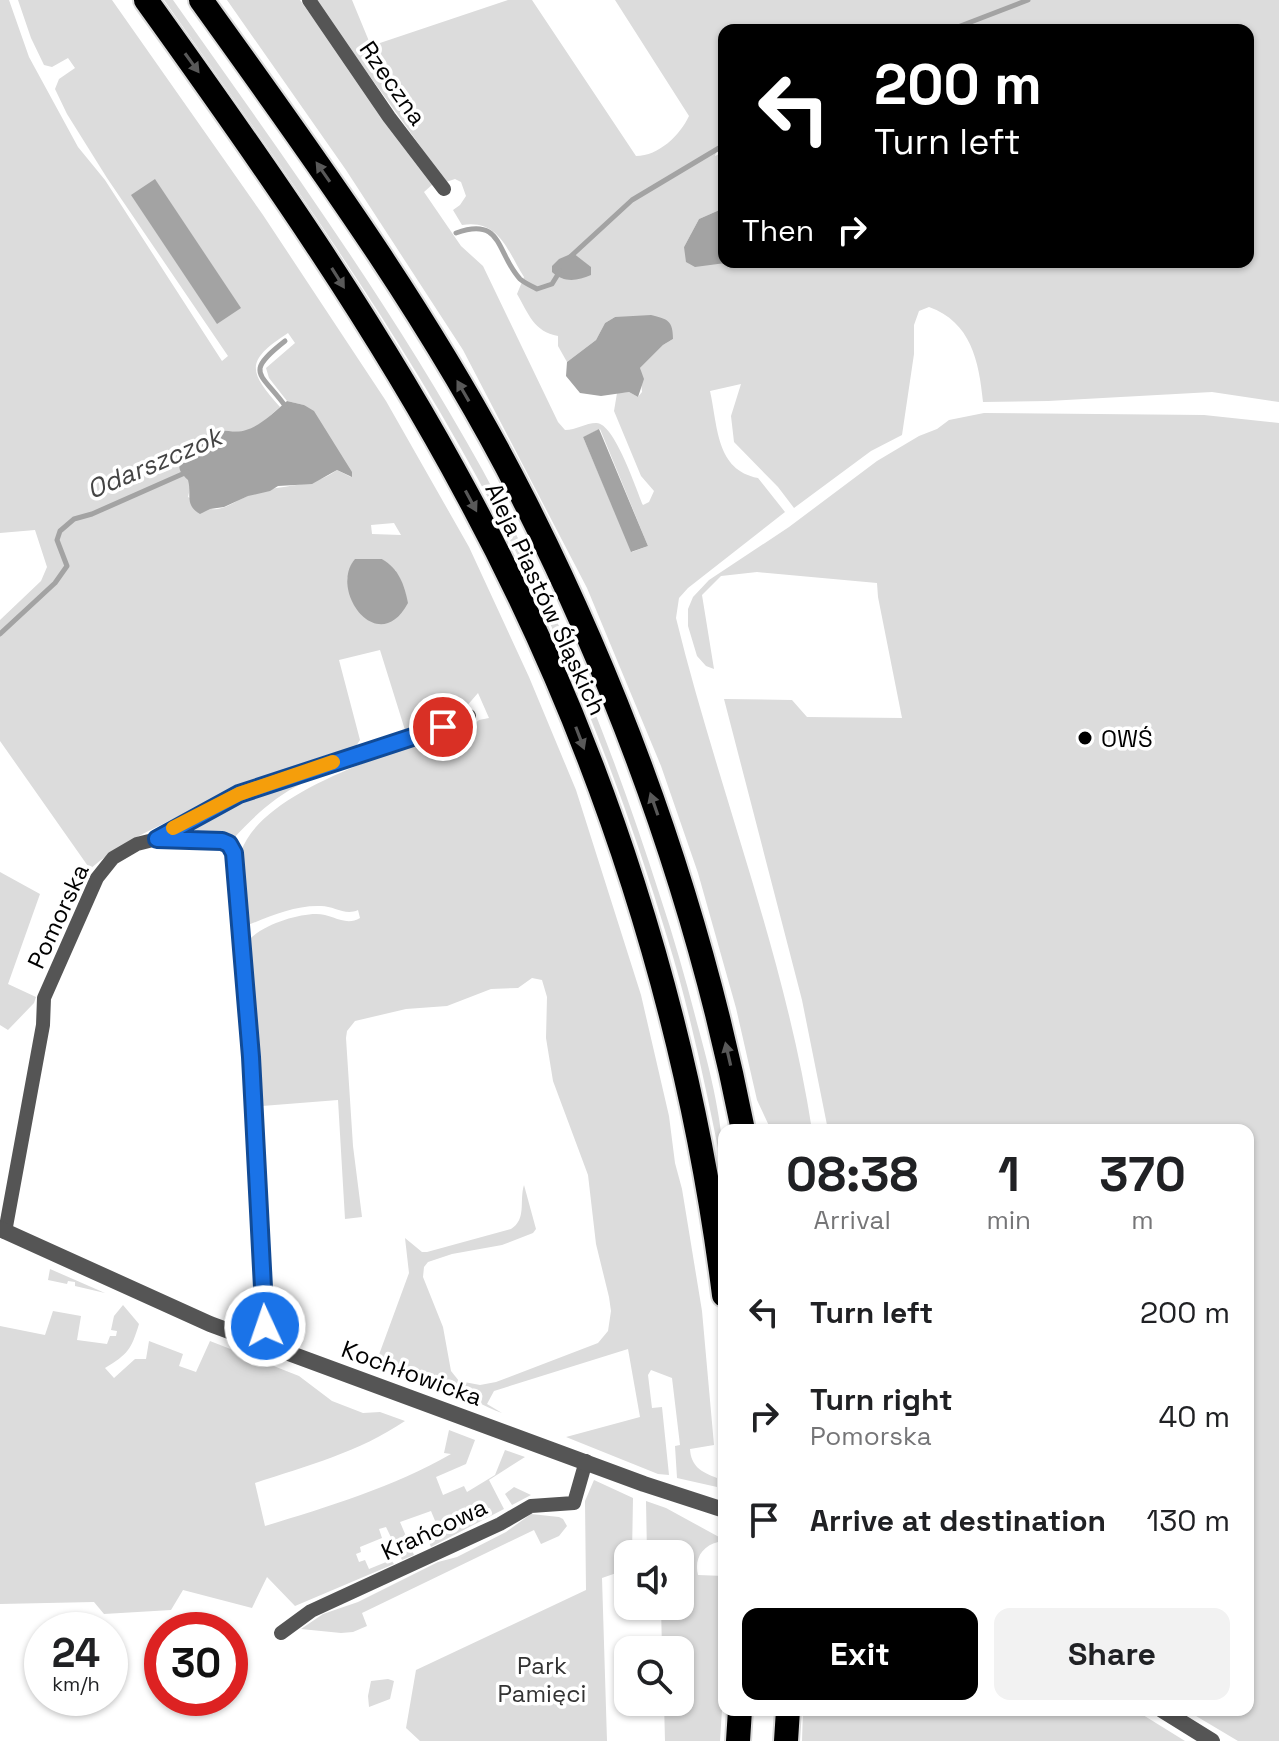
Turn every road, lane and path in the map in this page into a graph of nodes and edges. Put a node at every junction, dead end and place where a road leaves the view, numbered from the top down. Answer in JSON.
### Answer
{"nodes":[{"id":1,"x":146,"y":0,"type":"edge"},
{"id":2,"x":201,"y":0,"type":"edge"},
{"id":3,"x":309,"y":0,"type":"edge"},
{"id":4,"x":444,"y":189,"type":"dead end"},
{"id":5,"x":469,"y":716,"type":"dead end"},
{"id":6,"x":157,"y":839,"type":"junction"},
{"id":7,"x":742,"y":1124,"type":"edge"},
{"id":8,"x":3,"y":1230,"type":"edge"},
{"id":9,"x":718,"y":1248,"type":"edge"},
{"id":10,"x":262,"y":1343,"type":"junction"},
{"id":11,"x":586,"y":1461,"type":"junction"},
{"id":12,"x":718,"y":1508,"type":"edge"},
{"id":13,"x":281,"y":1633,"type":"dead end"},
{"id":14,"x":740,"y":1716,"type":"edge"},
{"id":15,"x":788,"y":1716,"type":"edge"},
{"id":16,"x":1172,"y":1716,"type":"edge"},
{"id":17,"x":738,"y":1741,"type":"edge"},
{"id":18,"x":786,"y":1741,"type":"edge"},
{"id":19,"x":1212,"y":1741,"type":"edge"}],
"edges":[{"from":1,"to":9,"type":"highway","name":"Aleja Piastów Śląskich","one_way":true},
{"from":7,"to":2,"type":"highway","name":"Aleja Piastów Śląskich","one_way":true},
{"from":3,"to":4,"type":"street","name":"Rzeczna"},
{"from":5,"to":6,"type":"street","name":"Pomorska"},
{"from":6,"to":8,"type":"street","name":"Pomorska"},
{"from":6,"to":10,"type":"street"},
{"from":8,"to":10,"type":"street","name":"Kochłowicka"},
{"from":10,"to":11,"type":"street","name":"Kochłowicka"},
{"from":11,"to":12,"type":"street","name":"Kochłowicka"},
{"from":11,"to":13,"type":"street","name":"Krańcowa"},
{"from":14,"to":17,"type":"highway"},
{"from":15,"to":18,"type":"highway"},
{"from":16,"to":19,"type":"street"}]}
